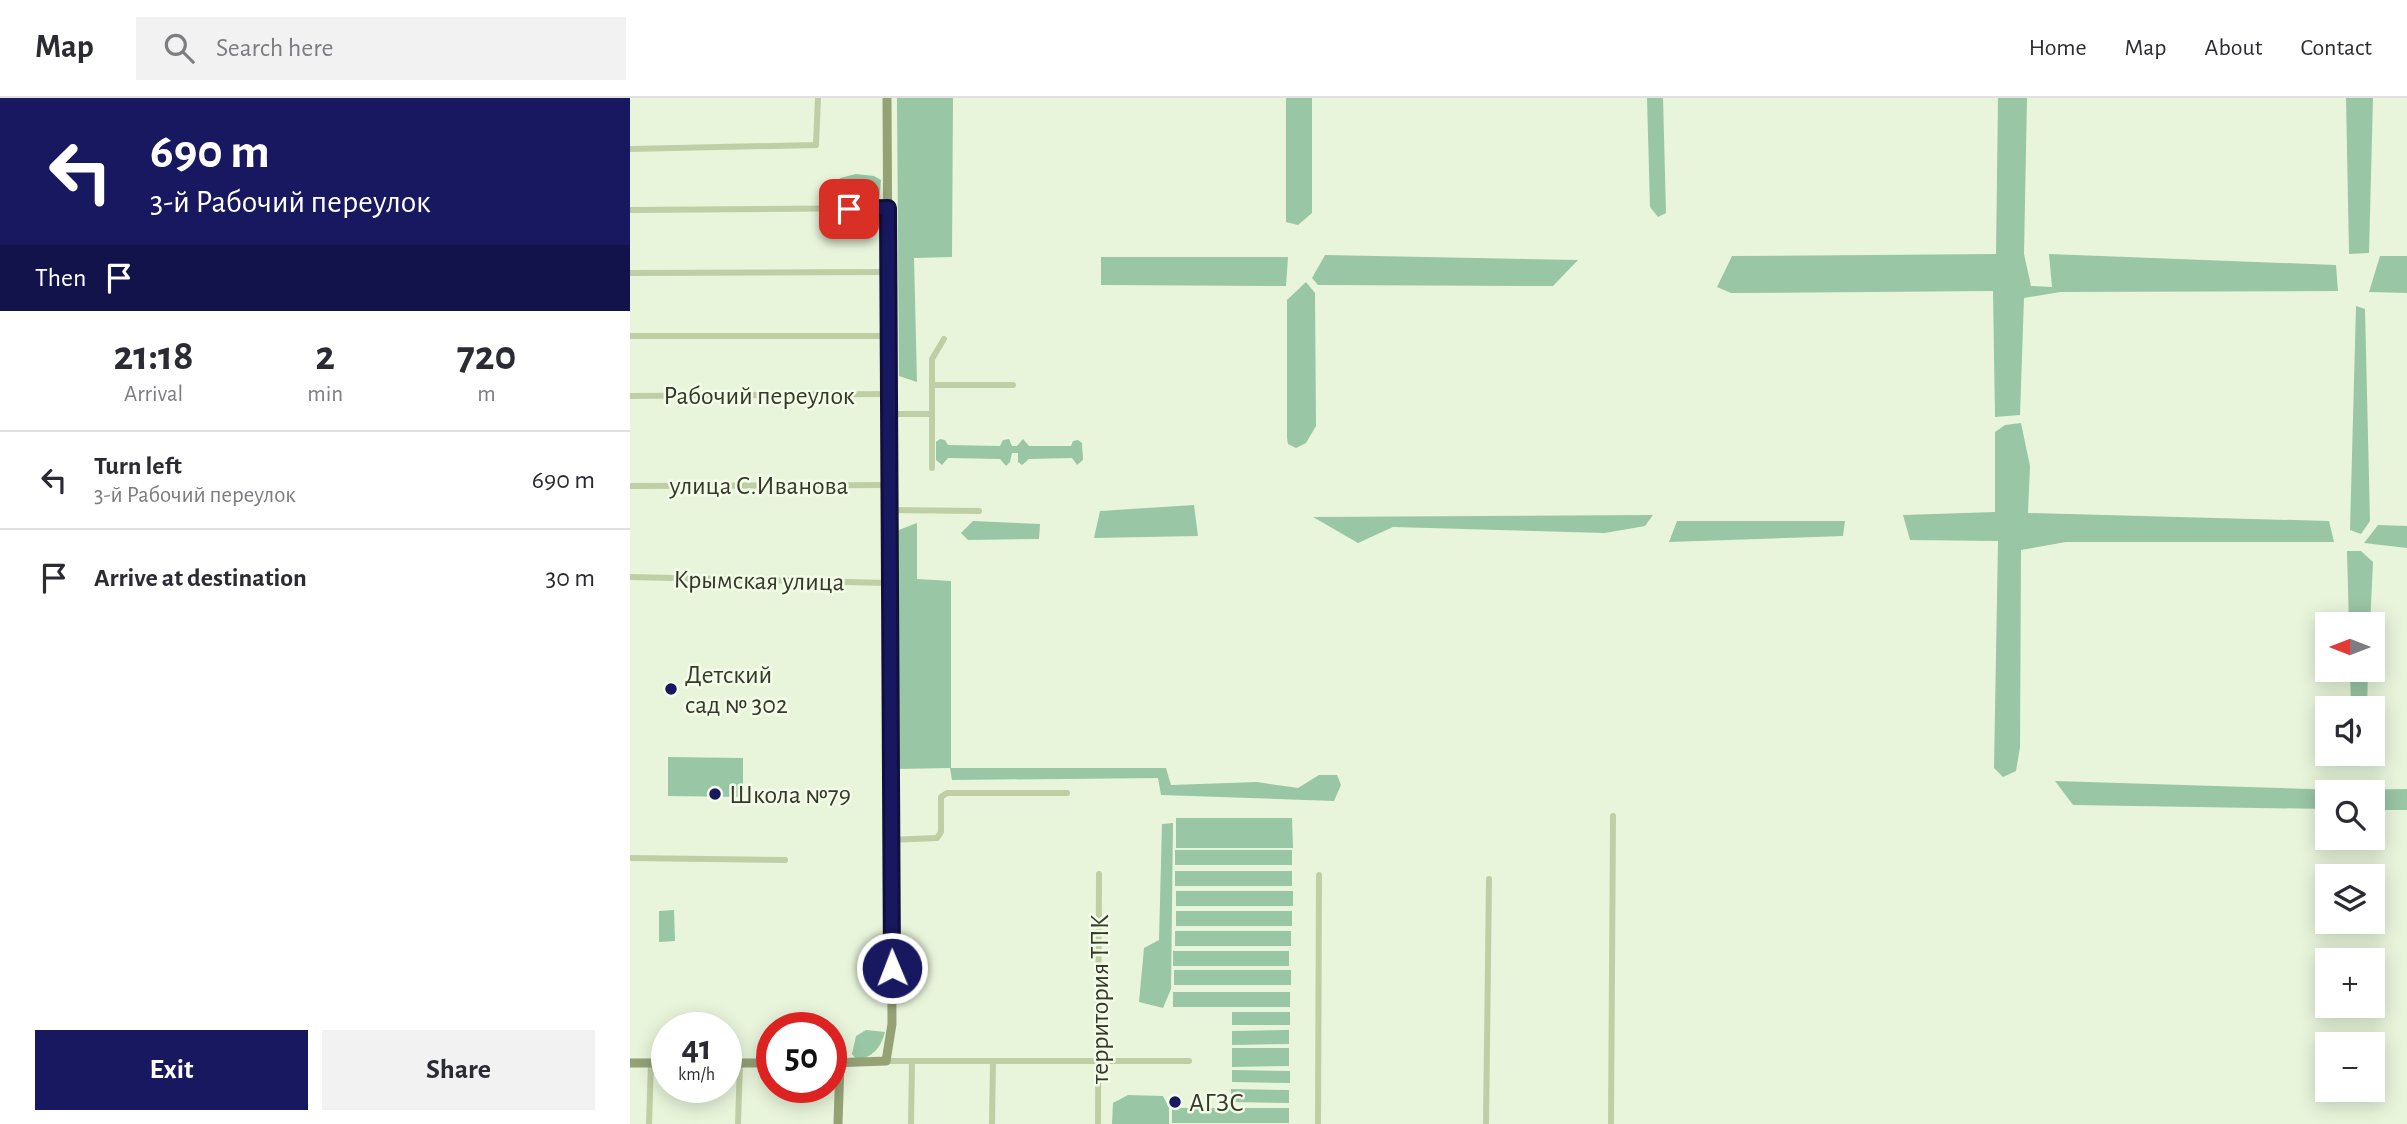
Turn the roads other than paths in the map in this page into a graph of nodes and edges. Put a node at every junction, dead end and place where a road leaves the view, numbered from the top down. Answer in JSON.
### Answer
{"nodes":[{"id":1,"x":818,"y":98,"type":"edge"},
{"id":2,"x":887,"y":98,"type":"edge"},
{"id":3,"x":630,"y":149,"type":"edge"},
{"id":4,"x":888,"y":208,"type":"junction"},
{"id":5,"x":630,"y":210,"type":"edge"},
{"id":6,"x":888,"y":272,"type":"junction"},
{"id":7,"x":630,"y":273,"type":"edge"},
{"id":8,"x":630,"y":336,"type":"edge"},
{"id":9,"x":888,"y":336,"type":"junction"},
{"id":10,"x":944,"y":339,"type":"dead end"},
{"id":11,"x":932,"y":385,"type":"junction"},
{"id":12,"x":1013,"y":385,"type":"dead end"},
{"id":13,"x":888,"y":394,"type":"junction"},
{"id":14,"x":630,"y":396,"type":"edge"},
{"id":15,"x":888,"y":414,"type":"junction"},
{"id":16,"x":932,"y":414,"type":"junction"},
{"id":17,"x":932,"y":468,"type":"dead end"},
{"id":18,"x":888,"y":485,"type":"junction"},
{"id":19,"x":630,"y":486,"type":"edge"},
{"id":20,"x":888,"y":510,"type":"junction"},
{"id":21,"x":979,"y":511,"type":"dead end"},
{"id":22,"x":630,"y":577,"type":"edge"},
{"id":23,"x":888,"y":583,"type":"junction"},
{"id":24,"x":1067,"y":793,"type":"dead end"},
{"id":25,"x":1613,"y":816,"type":"dead end"},
{"id":26,"x":889,"y":840,"type":"junction"},
{"id":27,"x":630,"y":858,"type":"edge"},
{"id":28,"x":785,"y":860,"type":"dead end"},
{"id":29,"x":1099,"y":874,"type":"dead end"},
{"id":30,"x":1320,"y":875,"type":"dead end"},
{"id":31,"x":1489,"y":878,"type":"dead end"},
{"id":32,"x":1098,"y":1060,"type":"junction"},
{"id":33,"x":886,"y":1061,"type":"junction"},
{"id":34,"x":912,"y":1061,"type":"junction"},
{"id":35,"x":993,"y":1061,"type":"junction"},
{"id":36,"x":1189,"y":1061,"type":"dead end"},
{"id":37,"x":630,"y":1063,"type":"edge"},
{"id":38,"x":651,"y":1063,"type":"joint"},
{"id":39,"x":847,"y":1063,"type":"edge"},
{"id":40,"x":739,"y":1103,"type":"edge"},
{"id":41,"x":837,"y":1103,"type":"edge"},
{"id":42,"x":649,"y":1124,"type":"edge"},
{"id":43,"x":738,"y":1124,"type":"edge"},
{"id":44,"x":838,"y":1124,"type":"edge"},
{"id":45,"x":911,"y":1124,"type":"edge"},
{"id":46,"x":992,"y":1124,"type":"edge"},
{"id":47,"x":1098,"y":1124,"type":"edge"},
{"id":48,"x":1318,"y":1124,"type":"edge"},
{"id":49,"x":1486,"y":1124,"type":"edge"},
{"id":50,"x":1611,"y":1124,"type":"edge"}],
"edges":[{"from":1,"to":3,"type":"street"},
{"from":2,"to":4,"type":"main road"},
{"from":4,"to":5,"type":"street"},
{"from":4,"to":6,"type":"main road"},
{"from":6,"to":7,"type":"street"},
{"from":6,"to":9,"type":"main road"},
{"from":8,"to":9,"type":"street"},
{"from":9,"to":13,"type":"main road"},
{"from":10,"to":11,"type":"street"},
{"from":11,"to":12,"type":"street"},
{"from":11,"to":16,"type":"street"},
{"from":13,"to":14,"type":"street","name":"Рабочий переулок"},
{"from":13,"to":15,"type":"main road"},
{"from":15,"to":16,"type":"street"},
{"from":15,"to":18,"type":"main road"},
{"from":16,"to":17,"type":"street"},
{"from":18,"to":19,"type":"street","name":"улица С.Иванова"},
{"from":18,"to":20,"type":"main road"},
{"from":20,"to":21,"type":"street"},
{"from":20,"to":23,"type":"main road"},
{"from":22,"to":23,"type":"street","name":"Крымская улица"},
{"from":23,"to":26,"type":"main road"},
{"from":24,"to":26,"type":"street"},
{"from":25,"to":50,"type":"street"},
{"from":26,"to":33,"type":"main road"},
{"from":27,"to":28,"type":"street"},
{"from":29,"to":32,"type":"street","name":"территория ТПК"},
{"from":30,"to":48,"type":"street"},
{"from":31,"to":49,"type":"street"},
{"from":32,"to":35,"type":"street"},
{"from":32,"to":36,"type":"street"},
{"from":32,"to":47,"type":"street","name":"территория ТПК"},
{"from":33,"to":34,"type":"street"},
{"from":33,"to":39,"type":"main road"},
{"from":34,"to":35,"type":"street"},
{"from":34,"to":45,"type":"street"},
{"from":35,"to":46,"type":"street"},
{"from":37,"to":38,"type":"main road"},
{"from":38,"to":42,"type":"street"},
{"from":40,"to":43,"type":"street"},
{"from":41,"to":44,"type":"main road"}]}
